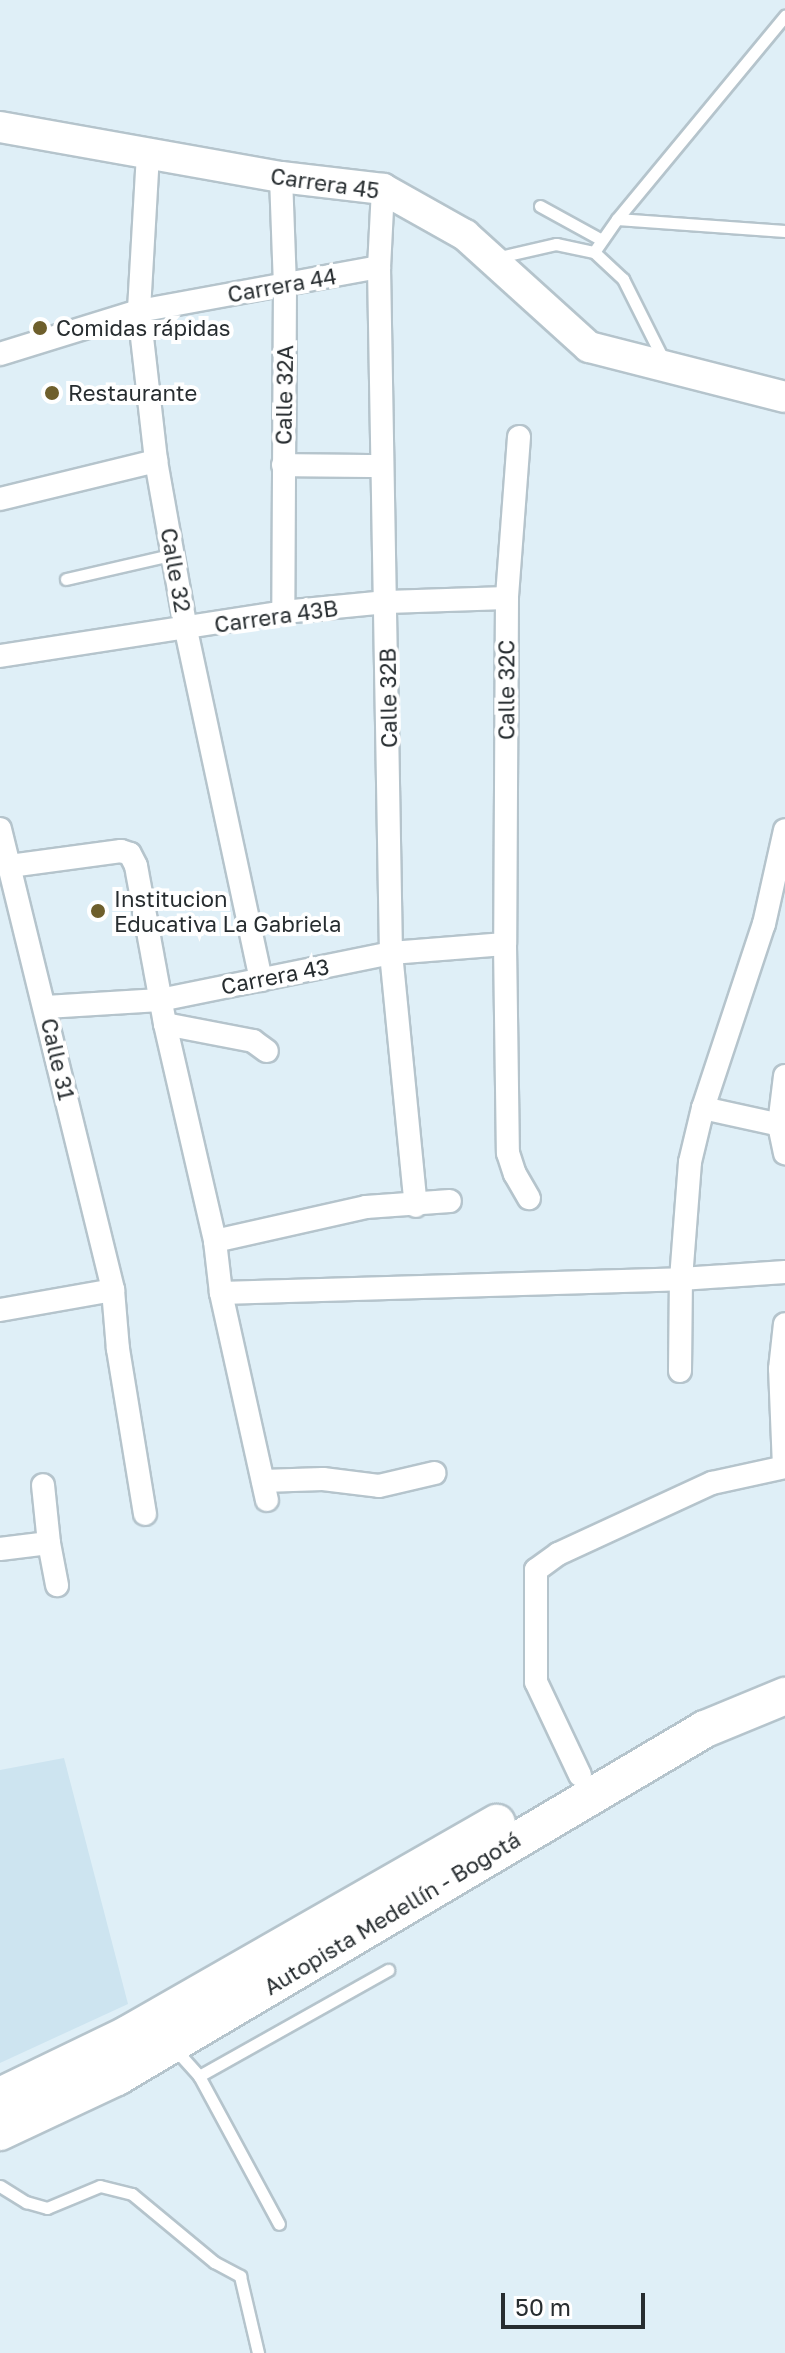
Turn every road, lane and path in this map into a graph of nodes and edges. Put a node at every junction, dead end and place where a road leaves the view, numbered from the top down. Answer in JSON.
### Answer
{"nodes":[{"id":1,"x":785,"y":16,"type":"edge"},
{"id":2,"x":0,"y":127,"type":"edge"},
{"id":3,"x":148,"y":154,"type":"junction"},
{"id":4,"x":281,"y":177,"type":"junction"},
{"id":5,"x":383,"y":189,"type":"junction"},
{"id":6,"x":540,"y":206,"type":"dead end"},
{"id":7,"x":617,"y":219,"type":"junction"},
{"id":8,"x":785,"y":231,"type":"edge"},
{"id":9,"x":600,"y":239,"type":"junction"},
{"id":10,"x":594,"y":252,"type":"junction"},
{"id":11,"x":493,"y":258,"type":"junction"},
{"id":12,"x":379,"y":267,"type":"junction"},
{"id":13,"x":285,"y":284,"type":"junction"},
{"id":14,"x":139,"y":311,"type":"junction"},
{"id":15,"x":0,"y":354,"type":"edge"},
{"id":16,"x":667,"y":367,"type":"junction"},
{"id":17,"x":785,"y":397,"type":"edge"},
{"id":18,"x":519,"y":437,"type":"dead end"},
{"id":19,"x":156,"y":461,"type":"junction"},
{"id":20,"x":283,"y":465,"type":"junction"},
{"id":21,"x":382,"y":466,"type":"junction"},
{"id":22,"x":0,"y":499,"type":"edge"},
{"id":23,"x":174,"y":554,"type":"junction"},
{"id":24,"x":66,"y":579,"type":"dead end"},
{"id":25,"x":507,"y":598,"type":"junction"},
{"id":26,"x":387,"y":602,"type":"junction"},
{"id":27,"x":283,"y":612,"type":"junction"},
{"id":28,"x":186,"y":630,"type":"junction"},
{"id":29,"x":0,"y":656,"type":"edge"},
{"id":30,"x":0,"y":829,"type":"edge"},
{"id":31,"x":785,"y":830,"type":"edge"},
{"id":32,"x":10,"y":866,"type":"junction"},
{"id":33,"x":505,"y":944,"type":"junction"},
{"id":34,"x":391,"y":953,"type":"junction"},
{"id":35,"x":261,"y":980,"type":"junction"},
{"id":36,"x":160,"y":1000,"type":"junction"},
{"id":37,"x":46,"y":1007,"type":"junction"},
{"id":38,"x":165,"y":1024,"type":"junction"},
{"id":39,"x":267,"y":1051,"type":"dead end"},
{"id":40,"x":785,"y":1076,"type":"edge"},
{"id":41,"x":703,"y":1108,"type":"junction"},
{"id":42,"x":782,"y":1126,"type":"edge"},
{"id":43,"x":785,"y":1153,"type":"edge"},
{"id":44,"x":529,"y":1198,"type":"dead end"},
{"id":45,"x":450,"y":1201,"type":"dead end"},
{"id":46,"x":416,"y":1206,"type":"junction"},
{"id":47,"x":215,"y":1241,"type":"junction"},
{"id":48,"x":785,"y":1272,"type":"edge"},
{"id":49,"x":681,"y":1279,"type":"junction"},
{"id":50,"x":113,"y":1290,"type":"junction"},
{"id":51,"x":221,"y":1293,"type":"junction"},
{"id":52,"x":0,"y":1310,"type":"edge"},
{"id":53,"x":785,"y":1324,"type":"edge"},
{"id":54,"x":680,"y":1371,"type":"dead end"},
{"id":55,"x":784,"y":1467,"type":"edge"},
{"id":56,"x":435,"y":1473,"type":"dead end"},
{"id":57,"x":43,"y":1485,"type":"dead end"},
{"id":58,"x":145,"y":1514,"type":"dead end"},
{"id":59,"x":49,"y":1543,"type":"junction"},
{"id":60,"x":0,"y":1549,"type":"edge"},
{"id":61,"x":57,"y":1585,"type":"dead end"},
{"id":62,"x":785,"y":1672,"type":"edge"},
{"id":63,"x":785,"y":1696,"type":"edge"},
{"id":64,"x":580,"y":1775,"type":"junction"},
{"id":65,"x":388,"y":1970,"type":"dead end"},
{"id":66,"x":171,"y":2045,"type":"junction"},
{"id":67,"x":199,"y":2076,"type":"junction"},
{"id":68,"x":0,"y":2096,"type":"edge"},
{"id":69,"x":0,"y":2132,"type":"edge"},
{"id":70,"x":0,"y":2186,"type":"edge"},
{"id":71,"x":279,"y":2224,"type":"dead end"},
{"id":72,"x":258,"y":2353,"type":"edge"}],
"edges":[{"from":1,"to":7,"type":"lane"},
{"from":2,"to":3,"type":"main road","name":"Carrera 45"},
{"from":3,"to":4,"type":"main road","name":"Carrera 45"},
{"from":3,"to":14,"type":"street","name":"Calle 32"},
{"from":4,"to":5,"type":"main road","name":"Carrera 45"},
{"from":4,"to":13,"type":"street","name":"Calle 32A"},
{"from":5,"to":11,"type":"main road","name":"Carrera 45"},
{"from":5,"to":12,"type":"street","name":"Calle 32B"},
{"from":6,"to":9,"type":"lane"},
{"from":7,"to":8,"type":"lane"},
{"from":7,"to":9,"type":"lane"},
{"from":9,"to":10,"type":"lane"},
{"from":10,"to":11,"type":"lane"},
{"from":10,"to":16,"type":"lane"},
{"from":11,"to":16,"type":"main road","name":"Carrera 45"},
{"from":12,"to":13,"type":"street","name":"Carrera 44"},
{"from":12,"to":21,"type":"street","name":"Calle 32B"},
{"from":13,"to":14,"type":"street","name":"Carrera 44"},
{"from":13,"to":20,"type":"street","name":"Calle 32A"},
{"from":14,"to":15,"type":"street","name":"Carrera 44"},
{"from":14,"to":19,"type":"street","name":"Calle 32"},
{"from":16,"to":17,"type":"main road","name":"Carrera 45"},
{"from":18,"to":25,"type":"street","name":"Calle 32C"},
{"from":19,"to":22,"type":"street"},
{"from":19,"to":23,"type":"street","name":"Calle 32"},
{"from":20,"to":21,"type":"street"},
{"from":20,"to":27,"type":"street","name":"Calle 32A"},
{"from":21,"to":26,"type":"street","name":"Calle 32B"},
{"from":23,"to":24,"type":"lane"},
{"from":23,"to":28,"type":"street","name":"Calle 32"},
{"from":25,"to":26,"type":"street","name":"Carrera 43B"},
{"from":25,"to":33,"type":"street","name":"Calle 32C"},
{"from":26,"to":27,"type":"street","name":"Carrera 43B"},
{"from":26,"to":34,"type":"street","name":"Calle 32B"},
{"from":27,"to":28,"type":"street","name":"Carrera 43B"},
{"from":28,"to":29,"type":"street","name":"Carrera 43B"},
{"from":28,"to":35,"type":"street","name":"Calle 32"},
{"from":30,"to":32,"type":"street","name":"Calle 31"},
{"from":31,"to":41,"type":"street"},
{"from":32,"to":36,"type":"street"},
{"from":32,"to":37,"type":"street","name":"Calle 31"},
{"from":33,"to":34,"type":"street","name":"Carrera 43"},
{"from":33,"to":44,"type":"street","name":"Calle 32C"},
{"from":34,"to":35,"type":"street","name":"Carrera 43"},
{"from":34,"to":46,"type":"street","name":"Calle 32B"},
{"from":35,"to":36,"type":"street","name":"Carrera 43"},
{"from":36,"to":37,"type":"street","name":"Carrera 43"},
{"from":36,"to":38,"type":"street"},
{"from":37,"to":50,"type":"street","name":"Calle 31"},
{"from":38,"to":39,"type":"street"},
{"from":38,"to":47,"type":"street"},
{"from":40,"to":42,"type":"street"},
{"from":41,"to":42,"type":"street"},
{"from":41,"to":49,"type":"street"},
{"from":42,"to":43,"type":"street"},
{"from":45,"to":46,"type":"street"},
{"from":46,"to":47,"type":"street"},
{"from":47,"to":51,"type":"street"},
{"from":48,"to":49,"type":"street"},
{"from":49,"to":51,"type":"street"},
{"from":49,"to":54,"type":"street"},
{"from":50,"to":52,"type":"street"},
{"from":50,"to":58,"type":"street","name":"Calle 31"},
{"from":51,"to":56,"type":"street"},
{"from":53,"to":55,"type":"street"},
{"from":55,"to":64,"type":"street"},
{"from":57,"to":59,"type":"street"},
{"from":59,"to":60,"type":"street"},
{"from":59,"to":61,"type":"street"},
{"from":62,"to":64,"type":"highway","name":"Autopista Medellín - Bogotá"},
{"from":63,"to":66,"type":"highway","name":"Autopista Medellín - Bogotá"},
{"from":64,"to":68,"type":"highway","name":"Autopista Medellín - Bogotá"},
{"from":65,"to":67,"type":"lane"},
{"from":66,"to":67,"type":"lane"},
{"from":66,"to":69,"type":"highway","name":"Autopista Medellín - Bogotá"},
{"from":67,"to":71,"type":"lane"},
{"from":70,"to":72,"type":"lane"}]}
